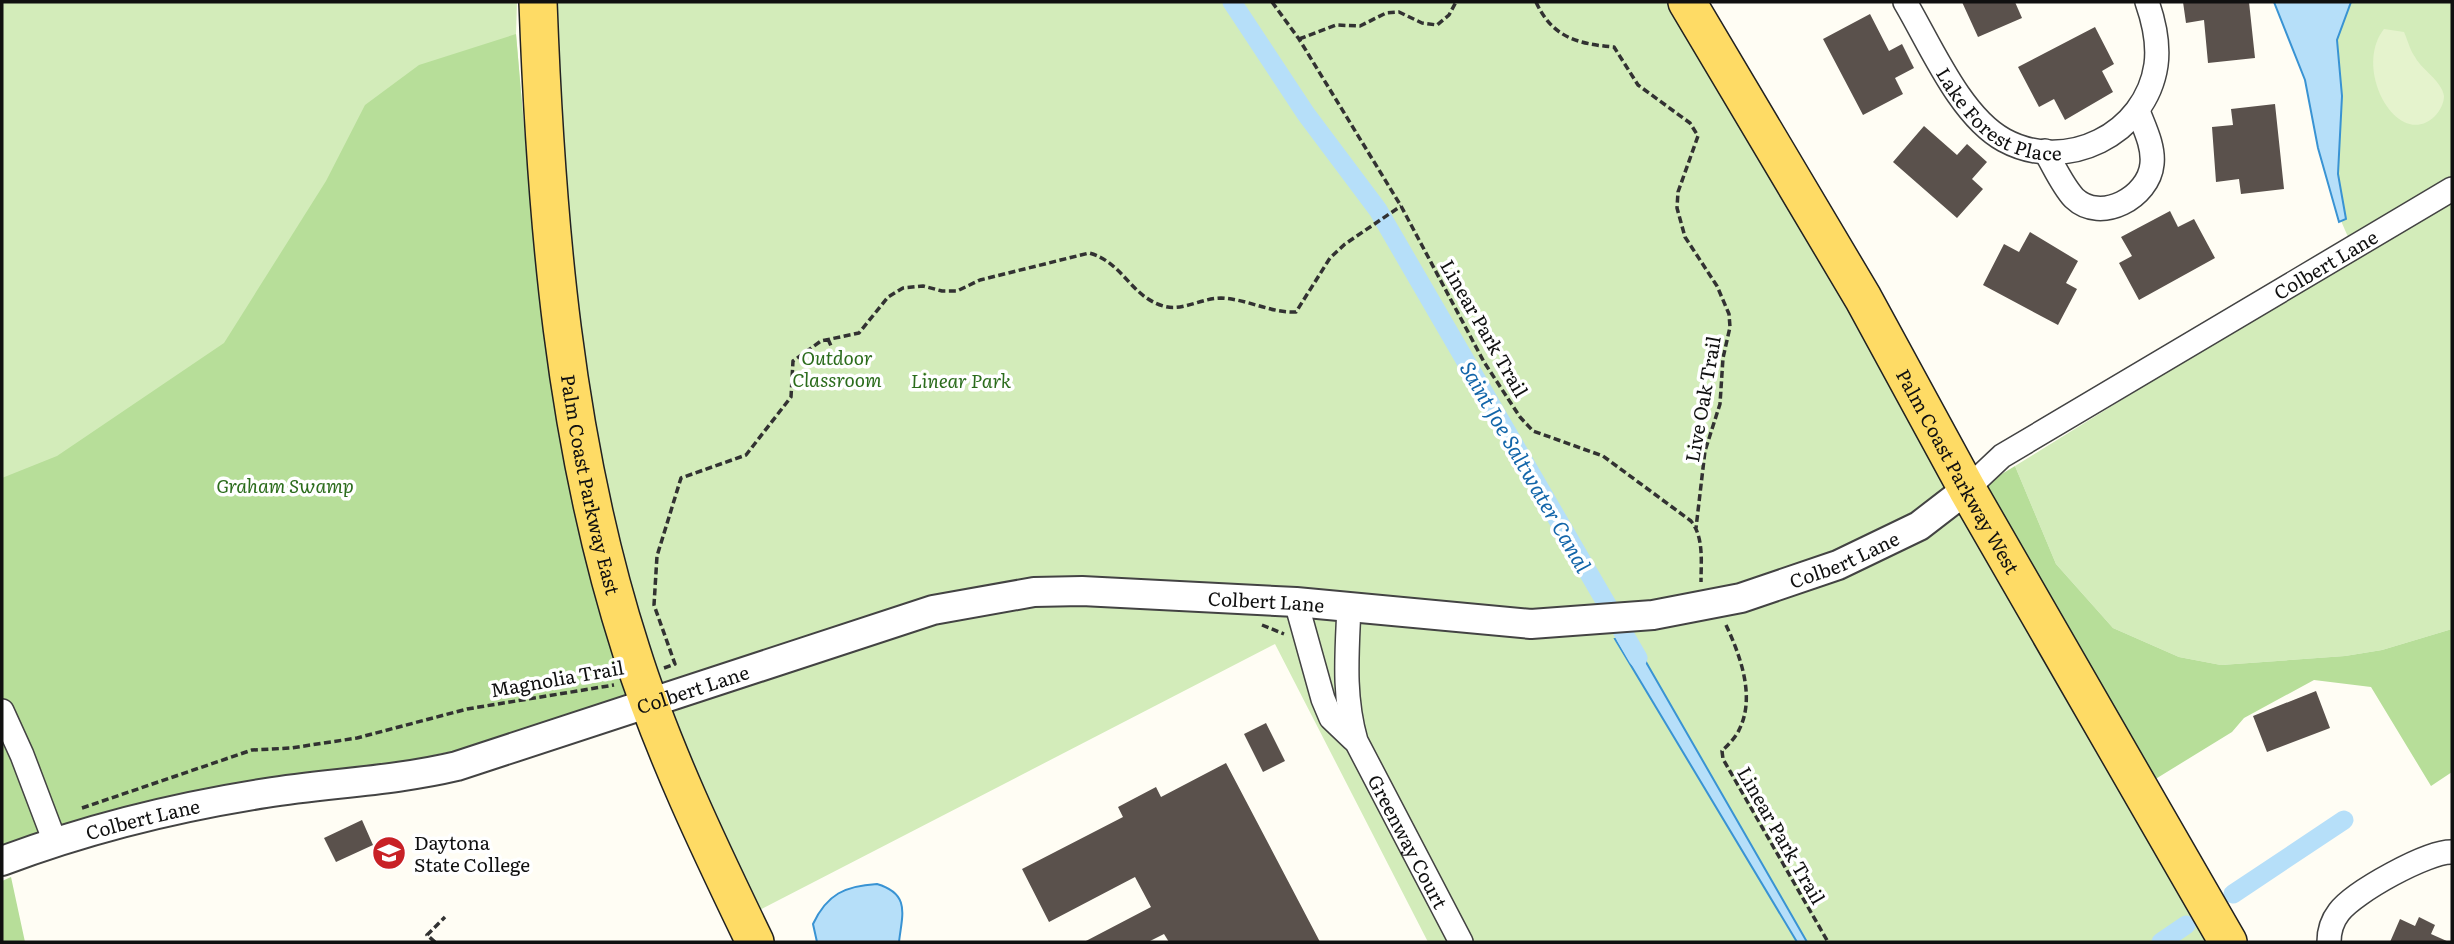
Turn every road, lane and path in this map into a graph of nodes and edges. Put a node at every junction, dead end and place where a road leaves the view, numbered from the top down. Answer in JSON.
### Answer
{"nodes":[{"id":1,"x":538,"y":2,"type":"edge"},
{"id":2,"x":1272,"y":2,"type":"edge"},
{"id":3,"x":1456,"y":2,"type":"edge"},
{"id":4,"x":1536,"y":2,"type":"edge"},
{"id":5,"x":1686,"y":2,"type":"edge"},
{"id":6,"x":1905,"y":2,"type":"edge"},
{"id":7,"x":2147,"y":2,"type":"edge"},
{"id":8,"x":1298,"y":38,"type":"junction"},
{"id":9,"x":2138,"y":111,"type":"junction"},
{"id":10,"x":2045,"y":151,"type":"junction"},
{"id":11,"x":2452,"y":189,"type":"edge"},
{"id":12,"x":1401,"y":206,"type":"junction"},
{"id":13,"x":828,"y":339,"type":"junction"},
{"id":14,"x":831,"y":346,"type":"dead end"},
{"id":15,"x":1966,"y":489,"type":"junction"},
{"id":16,"x":1696,"y":527,"type":"junction"},
{"id":17,"x":1296,"y":601,"type":"junction"},
{"id":18,"x":1716,"y":604,"type":"junction"},
{"id":19,"x":1349,"y":607,"type":"junction"},
{"id":20,"x":1260,"y":624,"type":"dead end"},
{"id":21,"x":1290,"y":637,"type":"dead end"},
{"id":22,"x":680,"y":676,"type":"junction"},
{"id":23,"x":645,"y":689,"type":"junction"},
{"id":24,"x":2,"y":711,"type":"edge"},
{"id":25,"x":1356,"y":741,"type":"junction"},
{"id":26,"x":51,"y":832,"type":"junction"},
{"id":27,"x":2452,"y":852,"type":"edge"},
{"id":28,"x":2,"y":861,"type":"edge"},
{"id":29,"x":445,"y":917,"type":"dead end"},
{"id":30,"x":435,"y":942,"type":"edge"},
{"id":31,"x":755,"y":942,"type":"edge"},
{"id":32,"x":1461,"y":942,"type":"edge"},
{"id":33,"x":1828,"y":942,"type":"edge"},
{"id":34,"x":2228,"y":942,"type":"edge"},
{"id":35,"x":2329,"y":942,"type":"edge"}],
"edges":[{"from":1,"to":23,"type":"main road","name":"Palm Coast Parkway East"},
{"from":2,"to":8,"type":"path","name":"Linear Park Trail"},
{"from":3,"to":8,"type":"path"},
{"from":4,"to":16,"type":"path","name":"Live Oak Trail"},
{"from":5,"to":15,"type":"main road","name":"Palm Coast Parkway West"},
{"from":6,"to":10,"type":"street","name":"Lake Forest Place"},
{"from":7,"to":9,"type":"street","name":"Lake Forest Place"},
{"from":8,"to":12,"type":"path","name":"Linear Park Trail"},
{"from":9,"to":10,"type":"street","name":"Lake Forest Place"},
{"from":9,"to":10,"type":"street"},
{"from":11,"to":15,"type":"street","name":"Colbert Lane"},
{"from":12,"to":13,"type":"path"},
{"from":12,"to":16,"type":"path","name":"Linear Park Trail"},
{"from":13,"to":14,"type":"path"},
{"from":13,"to":22,"type":"path"},
{"from":15,"to":18,"type":"street","name":"Colbert Lane"},
{"from":15,"to":34,"type":"main road","name":"Palm Coast Parkway West"},
{"from":16,"to":18,"type":"path","name":"Linear Park Trail"},
{"from":17,"to":19,"type":"street","name":"Colbert Lane"},
{"from":17,"to":22,"type":"street","name":"Colbert Lane"},
{"from":17,"to":25,"type":"street"},
{"from":18,"to":19,"type":"street","name":"Colbert Lane"},
{"from":18,"to":33,"type":"path","name":"Linear Park Trail"},
{"from":19,"to":25,"type":"street"},
{"from":20,"to":21,"type":"path"},
{"from":22,"to":23,"type":"street","name":"Colbert Lane"},
{"from":22,"to":23,"type":"path","name":"Magnolia Trail"},
{"from":23,"to":26,"type":"street","name":"Colbert Lane"},
{"from":23,"to":26,"type":"path","name":"Magnolia Trail"},
{"from":23,"to":31,"type":"main road","name":"Palm Coast Parkway East"},
{"from":24,"to":26,"type":"street"},
{"from":25,"to":32,"type":"street","name":"Greenway Court"},
{"from":26,"to":28,"type":"street","name":"Colbert Lane"},
{"from":27,"to":35,"type":"street"},
{"from":29,"to":30,"type":"path"}]}
